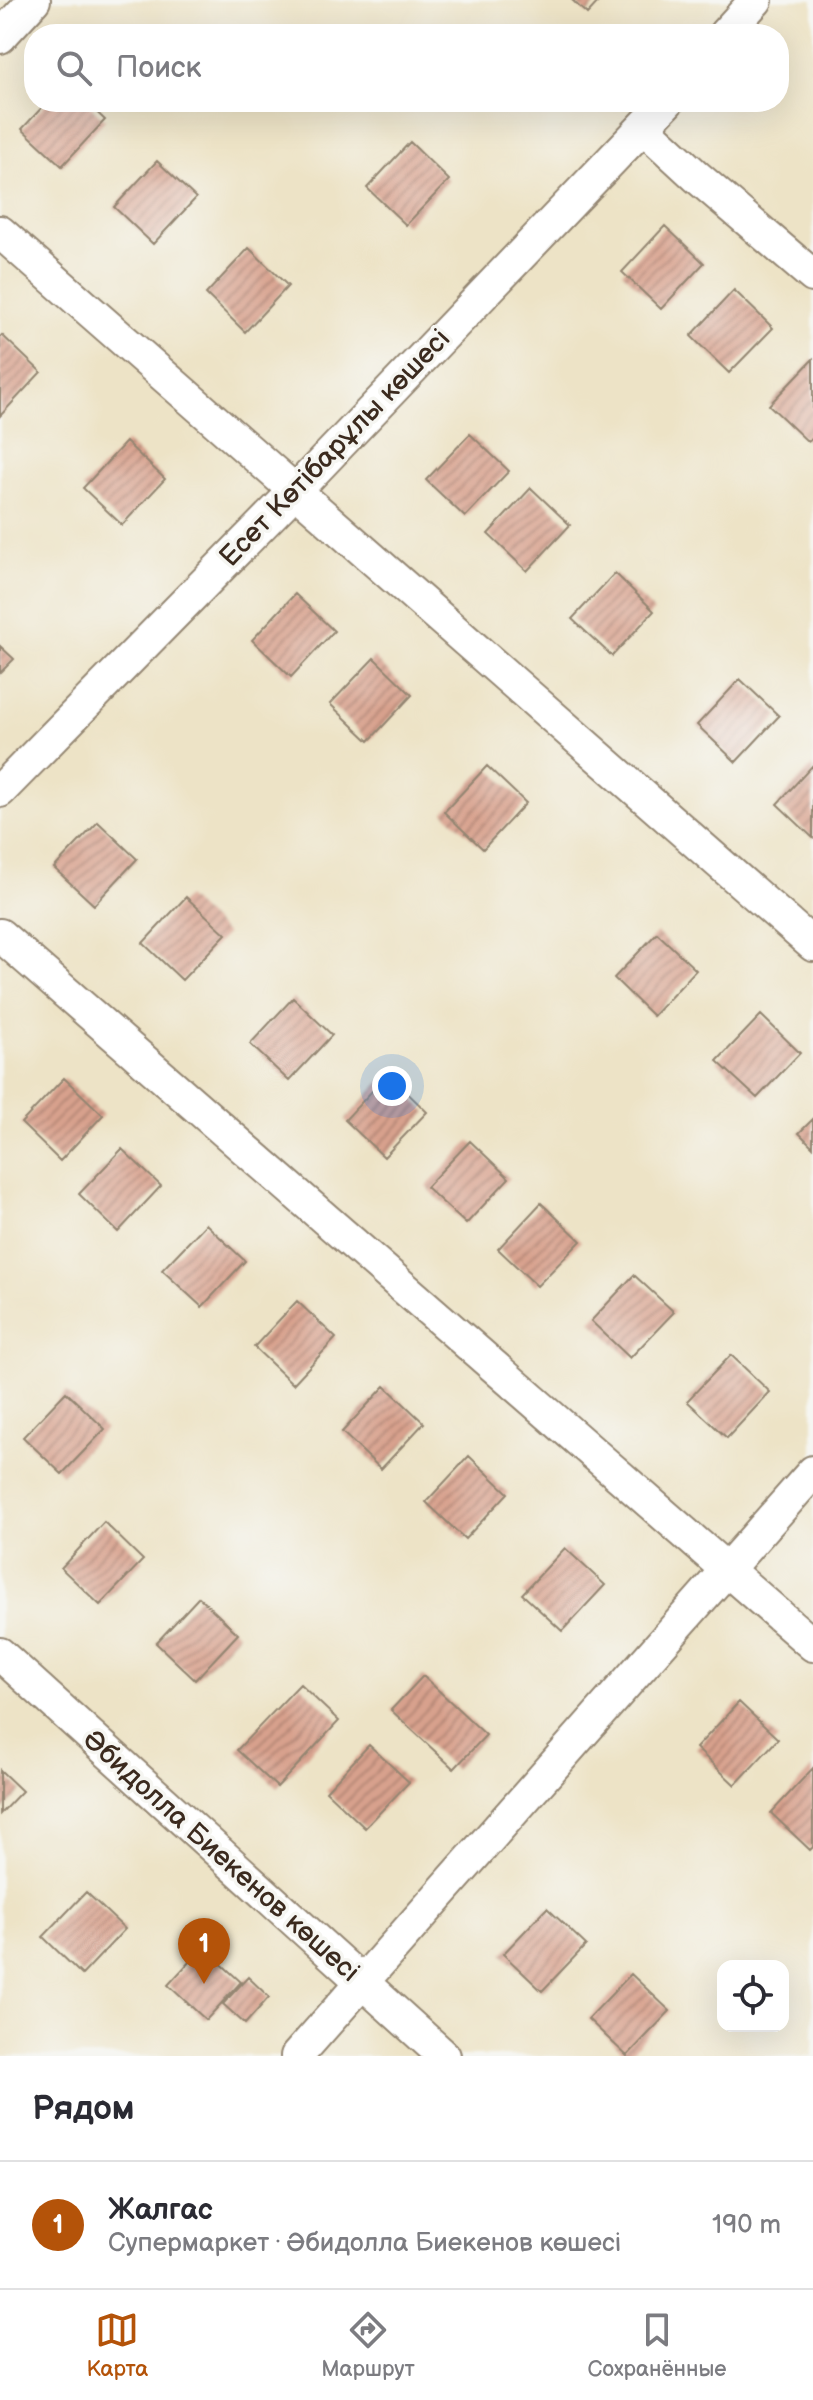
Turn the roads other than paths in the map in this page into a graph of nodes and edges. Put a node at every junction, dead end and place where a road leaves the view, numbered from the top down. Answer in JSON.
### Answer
{"nodes":[{"id":1,"x":34,"y":0,"type":"edge"},
{"id":2,"x":756,"y":0,"type":"edge"},
{"id":3,"x":734,"y":24,"type":"edge"},
{"id":4,"x":0,"y":37,"type":"edge"},
{"id":5,"x":658,"y":112,"type":"edge"},
{"id":6,"x":644,"y":128,"type":"junction"},
{"id":7,"x":0,"y":232,"type":"edge"},
{"id":8,"x":813,"y":276,"type":"edge"},
{"id":9,"x":295,"y":491,"type":"junction"},
{"id":10,"x":0,"y":791,"type":"edge"},
{"id":11,"x":0,"y":935,"type":"edge"},
{"id":12,"x":813,"y":945,"type":"edge"},
{"id":13,"x":813,"y":1472,"type":"edge"},
{"id":14,"x":727,"y":1569,"type":"junction"},
{"id":15,"x":813,"y":1645,"type":"edge"},
{"id":16,"x":0,"y":1654,"type":"edge"},
{"id":17,"x":362,"y":1984,"type":"junction"},
{"id":18,"x":297,"y":2056,"type":"edge"},
{"id":19,"x":444,"y":2056,"type":"edge"}],
"edges":[{"from":1,"to":4,"type":"street"},
{"from":2,"to":3,"type":"street"},
{"from":5,"to":6,"type":"street","name":"Есет Көтібарұлы көшесі"},
{"from":6,"to":8,"type":"street"},
{"from":6,"to":9,"type":"street","name":"Есет Көтібарұлы көшесі"},
{"from":7,"to":9,"type":"street"},
{"from":9,"to":10,"type":"street","name":"Есет Көтібарұлы көшесі"},
{"from":9,"to":12,"type":"street"},
{"from":11,"to":14,"type":"street"},
{"from":13,"to":14,"type":"street"},
{"from":14,"to":15,"type":"street"},
{"from":14,"to":17,"type":"street"},
{"from":16,"to":17,"type":"street","name":"Әбидолла Биекенов көшесі"},
{"from":17,"to":18,"type":"street"},
{"from":17,"to":19,"type":"street","name":"Әбидолла Биекенов көшесі"}]}
